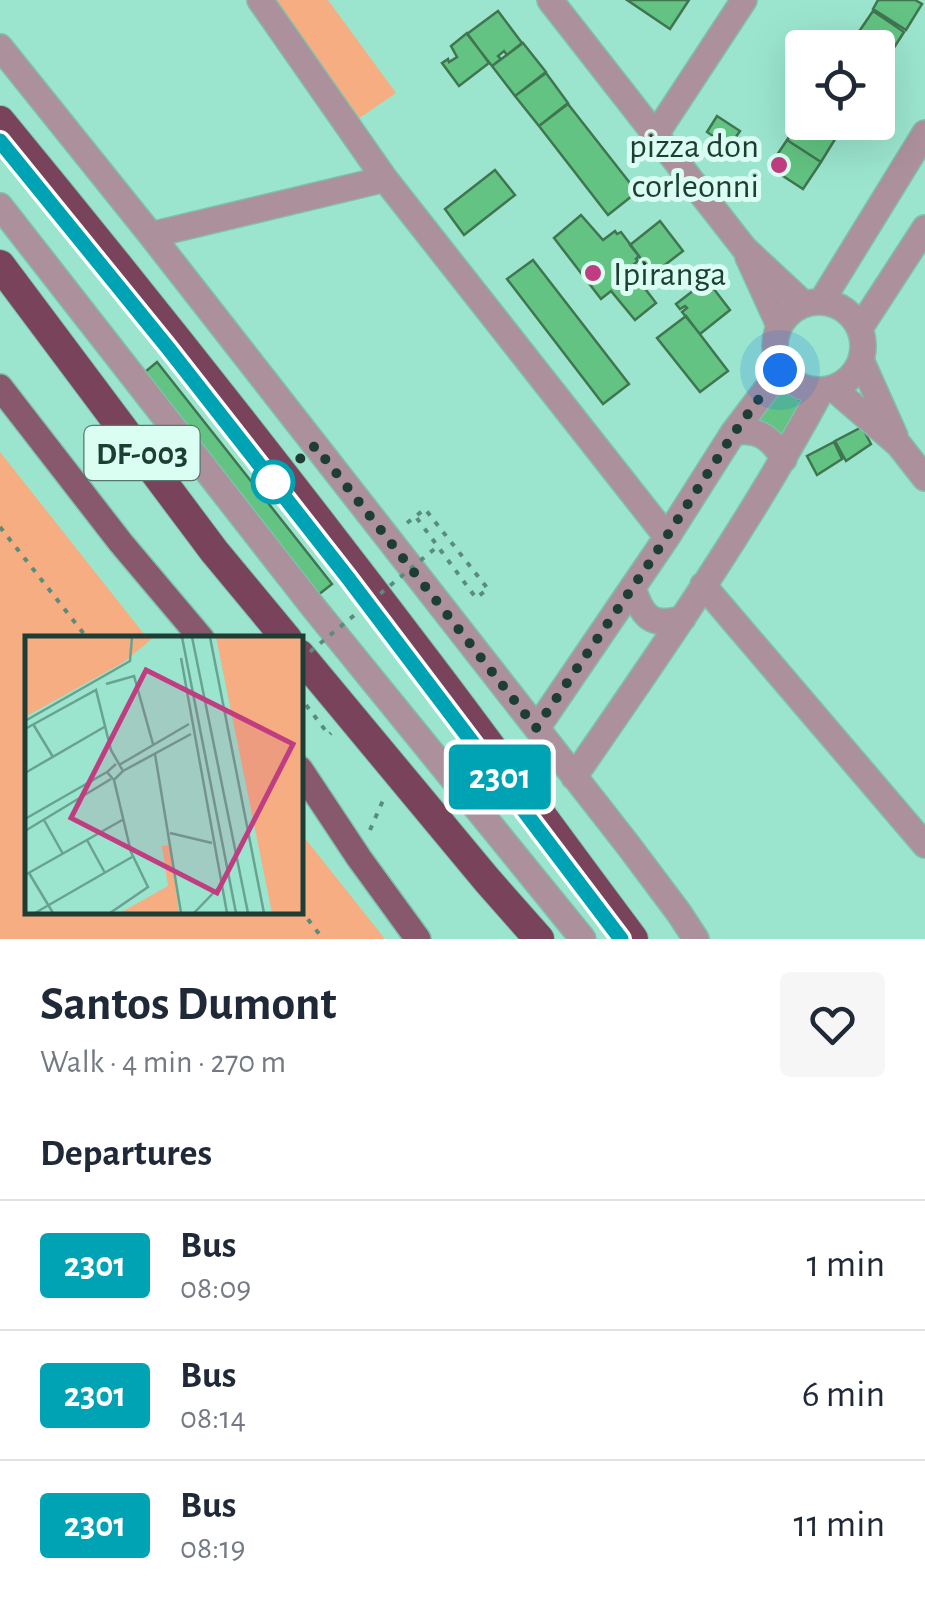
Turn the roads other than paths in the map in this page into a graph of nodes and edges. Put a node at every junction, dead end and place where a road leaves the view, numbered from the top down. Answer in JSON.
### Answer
{"nodes":[{"id":1,"x":260,"y":0,"type":"edge"},
{"id":2,"x":550,"y":0,"type":"edge"},
{"id":3,"x":744,"y":0,"type":"edge"},
{"id":4,"x":1,"y":46,"type":"edge"},
{"id":5,"x":0,"y":120,"type":"edge"},
{"id":6,"x":925,"y":133,"type":"edge"},
{"id":7,"x":656,"y":134,"type":"junction"},
{"id":8,"x":0,"y":141,"type":"edge"},
{"id":9,"x":385,"y":179,"type":"junction"},
{"id":10,"x":0,"y":206,"type":"edge"},
{"id":11,"x":925,"y":228,"type":"edge"},
{"id":12,"x":151,"y":235,"type":"junction"},
{"id":13,"x":744,"y":248,"type":"junction"},
{"id":14,"x":0,"y":265,"type":"edge"},
{"id":15,"x":813,"y":302,"type":"junction"},
{"id":16,"x":779,"y":325,"type":"junction"},
{"id":17,"x":860,"y":328,"type":"junction"},
{"id":18,"x":861,"y":360,"type":"junction"},
{"id":19,"x":780,"y":370,"type":"junction"},
{"id":20,"x":0,"y":386,"type":"edge"},
{"id":21,"x":828,"y":390,"type":"junction"},
{"id":22,"x":734,"y":433,"type":"junction"},
{"id":23,"x":899,"y":445,"type":"junction"},
{"id":24,"x":784,"y":460,"type":"junction"},
{"id":25,"x":925,"y":478,"type":"edge"},
{"id":26,"x":667,"y":537,"type":"junction"},
{"id":27,"x":704,"y":584,"type":"junction"},
{"id":28,"x":633,"y":588,"type":"junction"},
{"id":29,"x":683,"y":618,"type":"junction"},
{"id":30,"x":199,"y":636,"type":"edge"},
{"id":31,"x":285,"y":636,"type":"edge"},
{"id":32,"x":302,"y":660,"type":"edge"},
{"id":33,"x":536,"y":728,"type":"junction"},
{"id":34,"x":302,"y":772,"type":"edge"},
{"id":35,"x":574,"y":777,"type":"junction"},
{"id":36,"x":925,"y":845,"type":"edge"},
{"id":37,"x":418,"y":939,"type":"edge"},
{"id":38,"x":539,"y":939,"type":"edge"},
{"id":39,"x":583,"y":939,"type":"edge"},
{"id":40,"x":621,"y":939,"type":"edge"},
{"id":41,"x":633,"y":939,"type":"edge"},
{"id":42,"x":696,"y":939,"type":"edge"}],
"edges":[{"from":1,"to":9,"type":"street"},
{"from":2,"to":7,"type":"street"},
{"from":3,"to":7,"type":"street"},
{"from":4,"to":12,"type":"street"},
{"from":5,"to":41,"type":"highway","number":"DF-003"},
{"from":6,"to":15,"type":"street"},
{"from":7,"to":13,"type":"street"},
{"from":8,"to":40,"type":"street"},
{"from":9,"to":12,"type":"street"},
{"from":9,"to":26,"type":"street"},
{"from":10,"to":39,"type":"street"},
{"from":11,"to":17,"type":"street"},
{"from":12,"to":33,"type":"street"},
{"from":13,"to":15,"type":"street"},
{"from":13,"to":16,"type":"street"},
{"from":14,"to":31,"type":"highway","number":"DF-003"},
{"from":15,"to":16,"type":"street"},
{"from":15,"to":17,"type":"street"},
{"from":16,"to":19,"type":"street"},
{"from":17,"to":18,"type":"street"},
{"from":18,"to":21,"type":"street"},
{"from":18,"to":23,"type":"street"},
{"from":19,"to":21,"type":"street"},
{"from":19,"to":22,"type":"street"},
{"from":20,"to":30,"type":"main road"},
{"from":21,"to":23,"type":"street"},
{"from":21,"to":24,"type":"street"},
{"from":22,"to":24,"type":"street"},
{"from":22,"to":26,"type":"street"},
{"from":23,"to":25,"type":"street"},
{"from":24,"to":27,"type":"street"},
{"from":26,"to":28,"type":"street"},
{"from":27,"to":29,"type":"street"},
{"from":27,"to":36,"type":"street"},
{"from":28,"to":29,"type":"street"},
{"from":28,"to":33,"type":"street"},
{"from":29,"to":35,"type":"street"},
{"from":32,"to":38,"type":"highway"},
{"from":33,"to":35,"type":"street"},
{"from":34,"to":37,"type":"main road"},
{"from":35,"to":42,"type":"street"}]}
